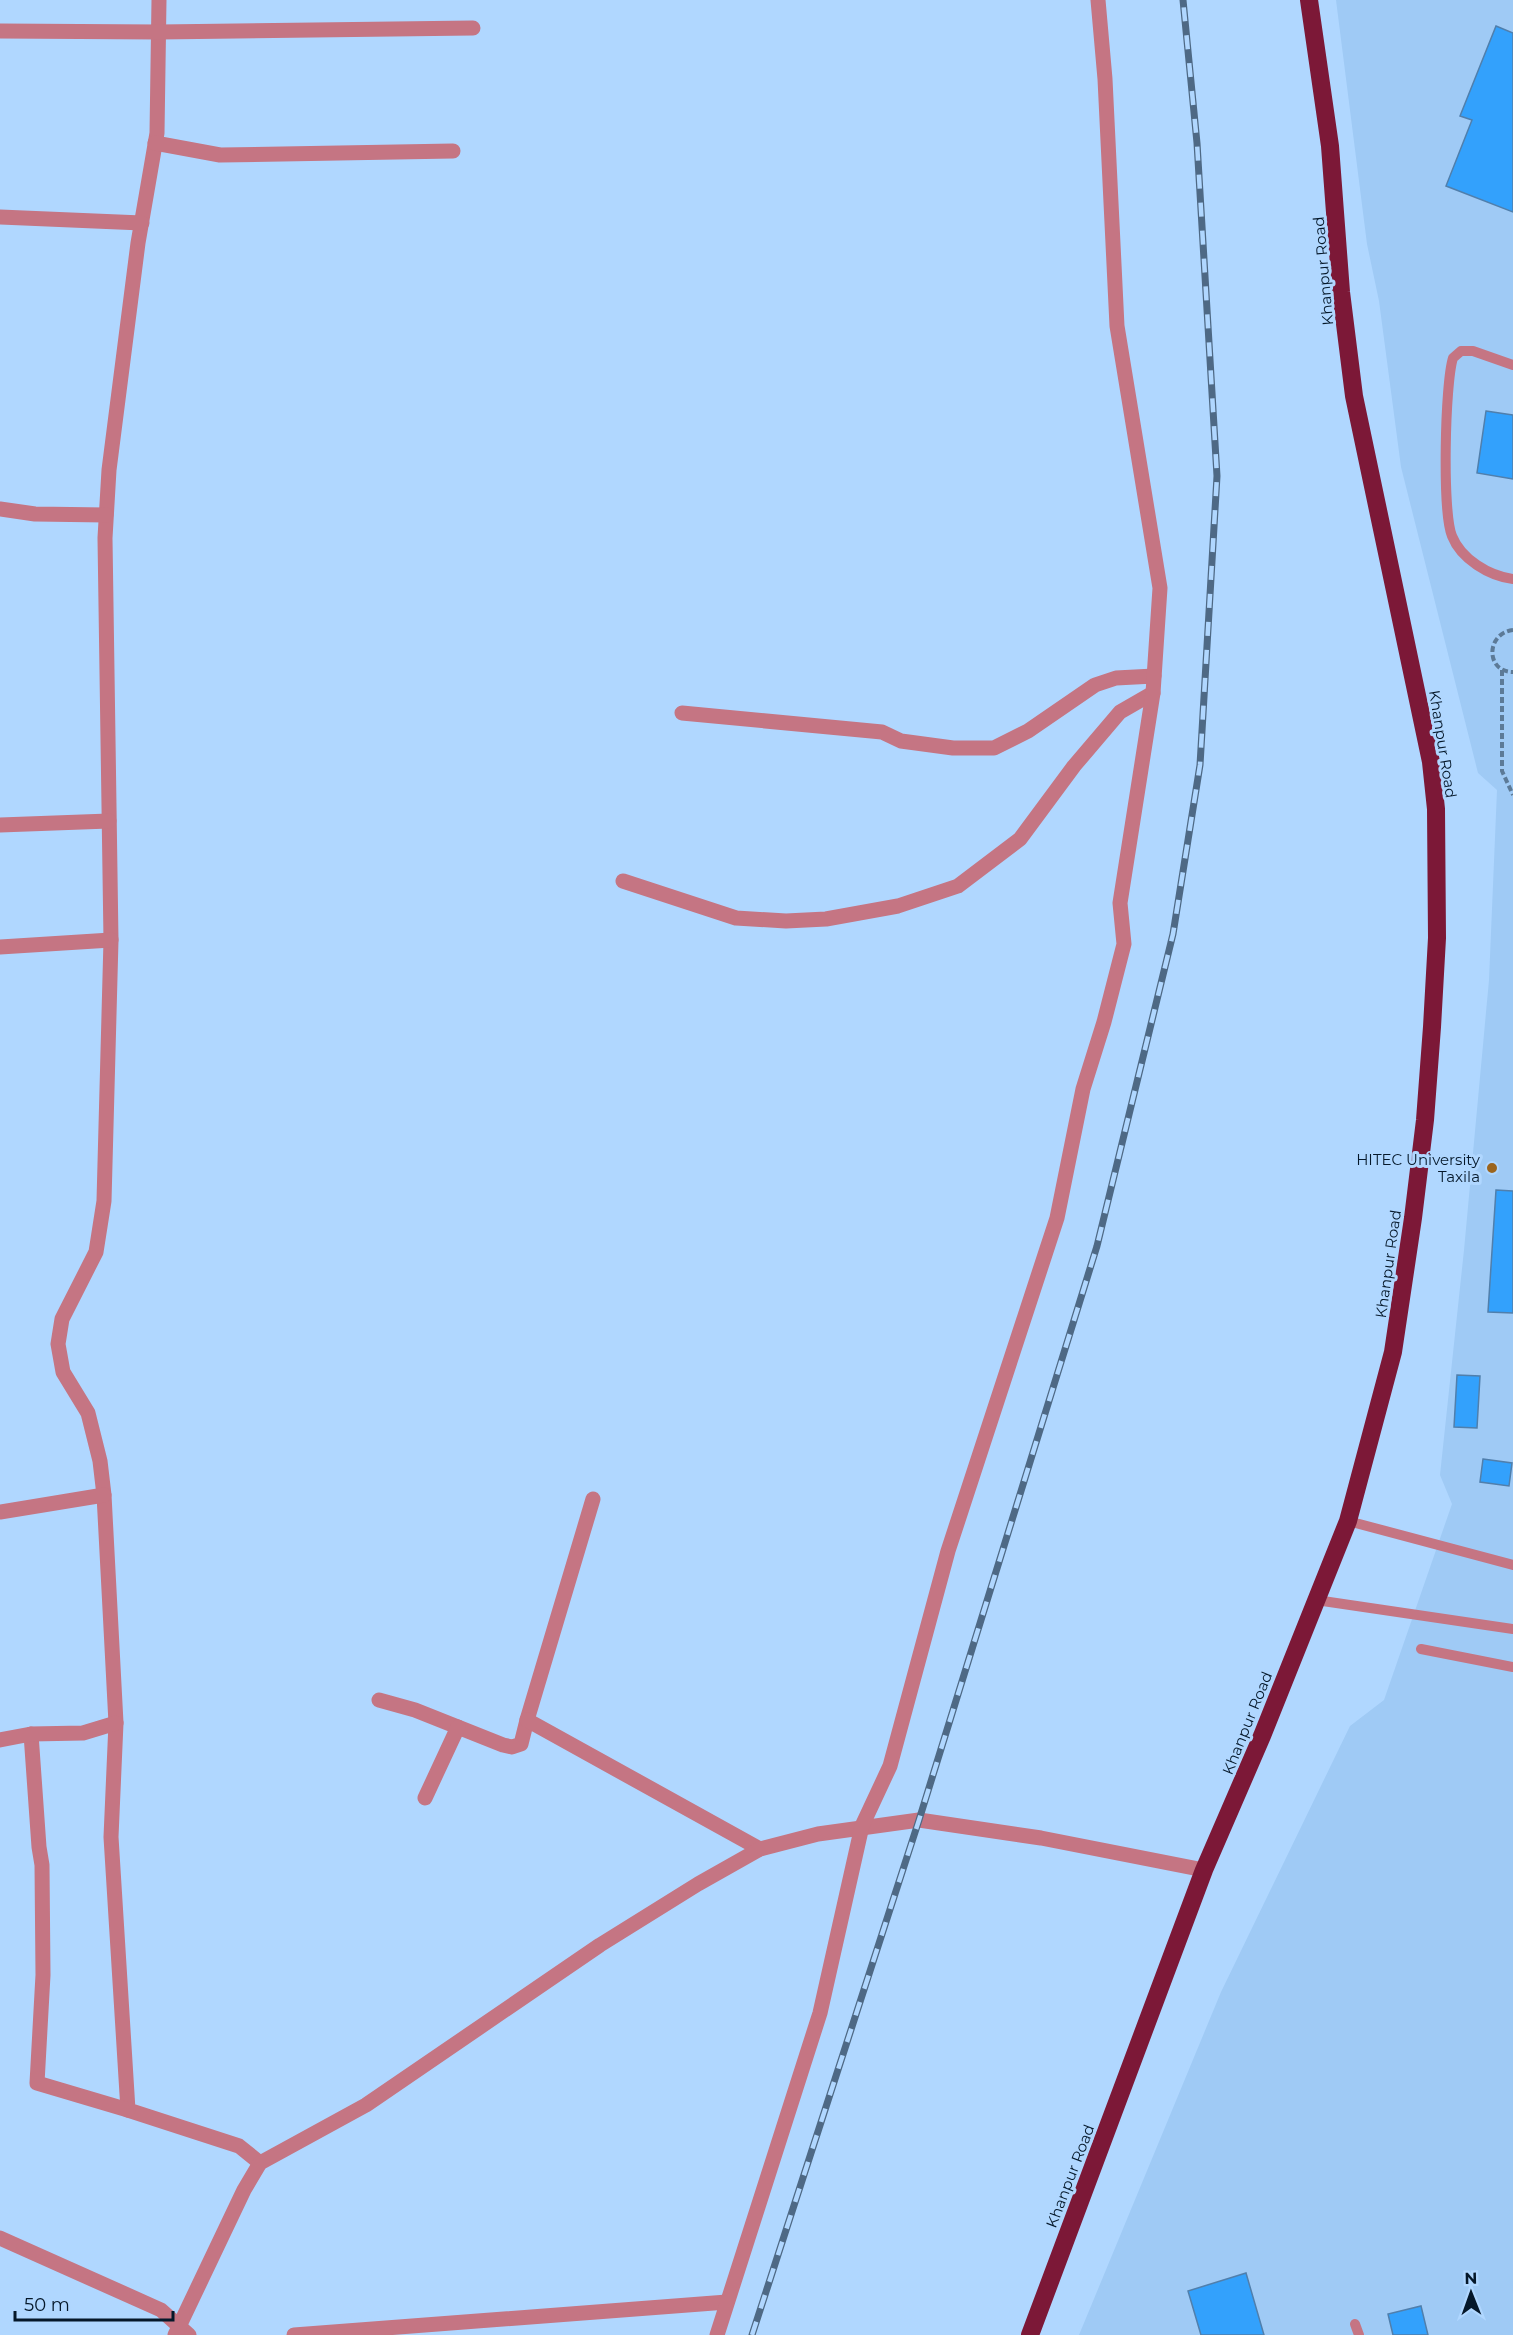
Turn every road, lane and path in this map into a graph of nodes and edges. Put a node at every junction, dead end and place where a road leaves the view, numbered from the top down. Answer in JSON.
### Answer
{"nodes":[{"id":1,"x":159,"y":0,"type":"edge"},
{"id":2,"x":1098,"y":0,"type":"edge"},
{"id":3,"x":1309,"y":0,"type":"edge"},
{"id":4,"x":473,"y":28,"type":"dead end"},
{"id":5,"x":0,"y":32,"type":"edge"},
{"id":6,"x":159,"y":33,"type":"junction"},
{"id":7,"x":155,"y":143,"type":"junction"},
{"id":8,"x":453,"y":151,"type":"dead end"},
{"id":9,"x":0,"y":217,"type":"edge"},
{"id":10,"x":142,"y":223,"type":"junction"},
{"id":11,"x":1513,"y":365,"type":"edge"},
{"id":12,"x":0,"y":509,"type":"edge"},
{"id":13,"x":106,"y":515,"type":"junction"},
{"id":14,"x":1513,"y":579,"type":"edge"},
{"id":15,"x":1513,"y":630,"type":"edge"},
{"id":16,"x":1502,"y":670,"type":"junction"},
{"id":17,"x":1513,"y":672,"type":"edge"},
{"id":18,"x":1154,"y":676,"type":"junction"},
{"id":19,"x":1153,"y":693,"type":"junction"},
{"id":20,"x":682,"y":713,"type":"dead end"},
{"id":21,"x":1513,"y":792,"type":"edge"},
{"id":22,"x":109,"y":821,"type":"junction"},
{"id":23,"x":0,"y":825,"type":"edge"},
{"id":24,"x":623,"y":881,"type":"dead end"},
{"id":25,"x":111,"y":940,"type":"junction"},
{"id":26,"x":0,"y":947,"type":"edge"},
{"id":27,"x":104,"y":1495,"type":"junction"},
{"id":28,"x":593,"y":1499,"type":"dead end"},
{"id":29,"x":0,"y":1512,"type":"edge"},
{"id":30,"x":1348,"y":1521,"type":"junction"},
{"id":31,"x":1513,"y":1565,"type":"edge"},
{"id":32,"x":1316,"y":1600,"type":"junction"},
{"id":33,"x":1513,"y":1629,"type":"edge"},
{"id":34,"x":1421,"y":1649,"type":"dead end"},
{"id":35,"x":1513,"y":1667,"type":"edge"},
{"id":36,"x":379,"y":1700,"type":"dead end"},
{"id":37,"x":527,"y":1720,"type":"junction"},
{"id":38,"x":116,"y":1723,"type":"junction"},
{"id":39,"x":458,"y":1727,"type":"junction"},
{"id":40,"x":31,"y":1734,"type":"junction"},
{"id":41,"x":0,"y":1740,"type":"edge"},
{"id":42,"x":425,"y":1798,"type":"dead end"},
{"id":43,"x":862,"y":1826,"type":"junction"},
{"id":44,"x":760,"y":1849,"type":"junction"},
{"id":45,"x":1204,"y":1870,"type":"junction"},
{"id":46,"x":128,"y":2110,"type":"junction"},
{"id":47,"x":260,"y":2163,"type":"junction"},
{"id":48,"x":0,"y":2238,"type":"edge"},
{"id":49,"x":727,"y":2302,"type":"junction"},
{"id":50,"x":181,"y":2332,"type":"edge"},
{"id":51,"x":294,"y":2335,"type":"edge"},
{"id":52,"x":717,"y":2335,"type":"edge"},
{"id":53,"x":1030,"y":2335,"type":"edge"}],
"edges":[{"from":1,"to":6,"type":"street"},
{"from":2,"to":18,"type":"street"},
{"from":3,"to":30,"type":"highway","name":"Khanpur Road"},
{"from":4,"to":6,"type":"street"},
{"from":5,"to":6,"type":"street"},
{"from":6,"to":7,"type":"street"},
{"from":7,"to":8,"type":"street"},
{"from":7,"to":10,"type":"street"},
{"from":9,"to":10,"type":"street"},
{"from":10,"to":13,"type":"street"},
{"from":11,"to":14,"type":"lane"},
{"from":12,"to":13,"type":"street"},
{"from":13,"to":22,"type":"street"},
{"from":15,"to":16,"type":"path"},
{"from":16,"to":17,"type":"path"},
{"from":16,"to":21,"type":"path"},
{"from":18,"to":19,"type":"street"},
{"from":18,"to":20,"type":"street"},
{"from":19,"to":24,"type":"street"},
{"from":19,"to":43,"type":"street"},
{"from":22,"to":23,"type":"street"},
{"from":22,"to":25,"type":"street"},
{"from":25,"to":26,"type":"street"},
{"from":25,"to":27,"type":"street"},
{"from":27,"to":29,"type":"street"},
{"from":27,"to":38,"type":"street"},
{"from":28,"to":37,"type":"street"},
{"from":30,"to":31,"type":"lane"},
{"from":30,"to":32,"type":"highway","name":"Khanpur Road"},
{"from":32,"to":33,"type":"lane"},
{"from":32,"to":45,"type":"highway","name":"Khanpur Road"},
{"from":34,"to":35,"type":"lane"},
{"from":36,"to":39,"type":"street"},
{"from":37,"to":39,"type":"street"},
{"from":37,"to":44,"type":"street"},
{"from":38,"to":40,"type":"street"},
{"from":38,"to":46,"type":"street"},
{"from":39,"to":42,"type":"street"},
{"from":40,"to":41,"type":"street"},
{"from":40,"to":46,"type":"street"},
{"from":43,"to":44,"type":"street"},
{"from":43,"to":45,"type":"street"},
{"from":43,"to":49,"type":"street"},
{"from":44,"to":47,"type":"street"},
{"from":45,"to":53,"type":"highway","name":"Khanpur Road"},
{"from":46,"to":47,"type":"street"},
{"from":47,"to":50,"type":"street"},
{"from":48,"to":50,"type":"street"},
{"from":49,"to":51,"type":"street"},
{"from":49,"to":52,"type":"street"}]}
